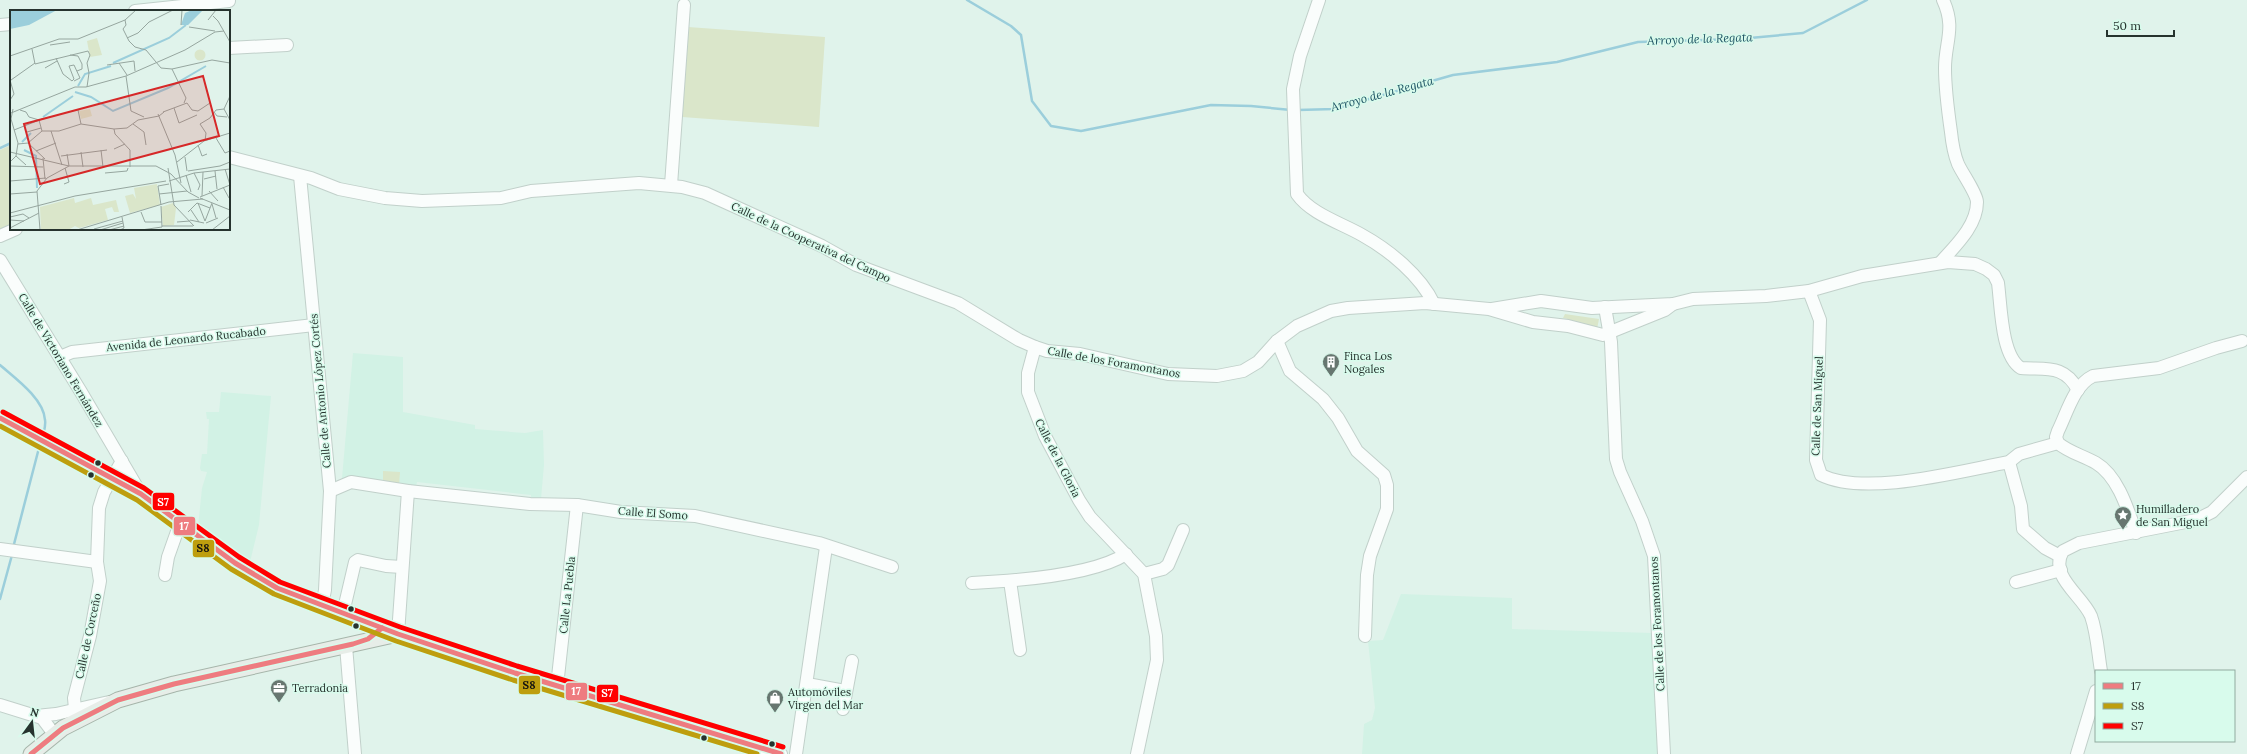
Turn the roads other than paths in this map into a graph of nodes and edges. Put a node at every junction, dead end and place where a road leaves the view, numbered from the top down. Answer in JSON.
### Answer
{"nodes":[{"id":1,"x":1320,"y":0,"type":"edge"},
{"id":2,"x":1943,"y":0,"type":"edge"},
{"id":3,"x":229,"y":1,"type":"edge"},
{"id":4,"x":189,"y":5,"type":"edge"},
{"id":5,"x":684,"y":5,"type":"dead end"},
{"id":6,"x":144,"y":10,"type":"edge"},
{"id":7,"x":10,"y":24,"type":"edge"},
{"id":8,"x":0,"y":25,"type":"edge"},
{"id":9,"x":287,"y":45,"type":"dead end"},
{"id":10,"x":230,"y":48,"type":"edge"},
{"id":11,"x":230,"y":157,"type":"edge"},
{"id":12,"x":300,"y":176,"type":"junction"},
{"id":13,"x":671,"y":185,"type":"junction"},
{"id":14,"x":14,"y":230,"type":"edge"},
{"id":15,"x":0,"y":236,"type":"edge"},
{"id":16,"x":0,"y":260,"type":"edge"},
{"id":17,"x":1940,"y":263,"type":"junction"},
{"id":18,"x":1809,"y":292,"type":"junction"},
{"id":19,"x":1434,"y":304,"type":"junction"},
{"id":20,"x":1673,"y":304,"type":"junction"},
{"id":21,"x":1605,"y":307,"type":"junction"},
{"id":22,"x":1489,"y":309,"type":"junction"},
{"id":23,"x":314,"y":325,"type":"junction"},
{"id":24,"x":1609,"y":333,"type":"junction"},
{"id":25,"x":2242,"y":341,"type":"dead end"},
{"id":26,"x":1277,"y":342,"type":"junction"},
{"id":27,"x":1035,"y":347,"type":"junction"},
{"id":28,"x":60,"y":357,"type":"junction"},
{"id":29,"x":2078,"y":390,"type":"junction"},
{"id":30,"x":0,"y":418,"type":"edge"},
{"id":31,"x":2058,"y":443,"type":"junction"},
{"id":32,"x":122,"y":461,"type":"junction"},
{"id":33,"x":2009,"y":462,"type":"junction"},
{"id":34,"x":2247,"y":477,"type":"edge"},
{"id":35,"x":112,"y":478,"type":"junction"},
{"id":36,"x":330,"y":491,"type":"junction"},
{"id":37,"x":408,"y":491,"type":"junction"},
{"id":38,"x":141,"y":494,"type":"junction"},
{"id":39,"x":577,"y":505,"type":"junction"},
{"id":40,"x":180,"y":523,"type":"junction"},
{"id":41,"x":1183,"y":530,"type":"dead end"},
{"id":42,"x":2136,"y":533,"type":"junction"},
{"id":43,"x":826,"y":546,"type":"junction"},
{"id":44,"x":3,"y":550,"type":"edge"},
{"id":45,"x":1126,"y":554,"type":"junction"},
{"id":46,"x":2060,"y":556,"type":"junction"},
{"id":47,"x":97,"y":562,"type":"junction"},
{"id":48,"x":402,"y":567,"type":"junction"},
{"id":49,"x":892,"y":567,"type":"dead end"},
{"id":50,"x":2061,"y":570,"type":"junction"},
{"id":51,"x":1144,"y":574,"type":"junction"},
{"id":52,"x":165,"y":575,"type":"dead end"},
{"id":53,"x":1010,"y":581,"type":"junction"},
{"id":54,"x":2016,"y":582,"type":"dead end"},
{"id":55,"x":972,"y":583,"type":"dead end"},
{"id":56,"x":322,"y":605,"type":"junction"},
{"id":57,"x":343,"y":613,"type":"junction"},
{"id":58,"x":382,"y":628,"type":"junction"},
{"id":59,"x":398,"y":634,"type":"junction"},
{"id":60,"x":1365,"y":636,"type":"dead end"},
{"id":61,"x":368,"y":639,"type":"junction"},
{"id":62,"x":346,"y":646,"type":"junction"},
{"id":63,"x":1020,"y":650,"type":"dead end"},
{"id":64,"x":852,"y":661,"type":"dead end"},
{"id":65,"x":2101,"y":670,"type":"edge"},
{"id":66,"x":807,"y":684,"type":"junction"},
{"id":67,"x":557,"y":686,"type":"junction"},
{"id":68,"x":845,"y":691,"type":"junction"},
{"id":69,"x":2095,"y":695,"type":"edge"},
{"id":70,"x":0,"y":705,"type":"edge"},
{"id":71,"x":843,"y":709,"type":"dead end"},
{"id":72,"x":72,"y":714,"type":"junction"},
{"id":73,"x":36,"y":716,"type":"junction"},
{"id":74,"x":58,"y":731,"type":"junction"},
{"id":75,"x":752,"y":750,"type":"edge"},
{"id":76,"x":30,"y":754,"type":"edge"},
{"id":77,"x":356,"y":754,"type":"edge"},
{"id":78,"x":780,"y":754,"type":"edge"},
{"id":79,"x":796,"y":754,"type":"edge"},
{"id":80,"x":1137,"y":754,"type":"edge"},
{"id":81,"x":1664,"y":754,"type":"edge"},
{"id":82,"x":2077,"y":754,"type":"edge"}],
"edges":[{"from":1,"to":19,"type":"street"},
{"from":2,"to":17,"type":"street"},
{"from":3,"to":4,"type":"street"},
{"from":4,"to":6,"type":"street"},
{"from":5,"to":13,"type":"street"},
{"from":7,"to":8,"type":"street"},
{"from":9,"to":10,"type":"street"},
{"from":11,"to":12,"type":"street"},
{"from":12,"to":13,"type":"street","name":"Calle de la Cooperativa del Campo"},
{"from":12,"to":23,"type":"street","name":"Calle de Antonio López Cortés"},
{"from":13,"to":27,"type":"street","name":"Calle de la Cooperativa del Campo"},
{"from":14,"to":15,"type":"street"},
{"from":16,"to":28,"type":"street","name":"Calle de Victoriano Fernández"},
{"from":17,"to":18,"type":"street","name":"Calle de los Foramontanos"},
{"from":17,"to":29,"type":"street","name":"Calle de los Foramontanos"},
{"from":18,"to":20,"type":"street","name":"Calle de los Foramontanos"},
{"from":18,"to":33,"type":"street","name":"Calle de San Miguel"},
{"from":19,"to":22,"type":"street","name":"Calle de los Foramontanos"},
{"from":19,"to":26,"type":"street","name":"Calle de los Foramontanos"},
{"from":20,"to":21,"type":"street","name":"Calle de los Foramontanos"},
{"from":20,"to":24,"type":"street","name":"Calle de los Foramontanos"},
{"from":21,"to":22,"type":"street","name":"Calle de los Foramontanos"},
{"from":21,"to":24,"type":"street","name":"Calle de los Foramontanos"},
{"from":22,"to":24,"type":"street","name":"Calle de los Foramontanos"},
{"from":23,"to":28,"type":"street","name":"Avenida de Leonardo Rucabado"},
{"from":23,"to":36,"type":"street","name":"Calle de Antonio López Cortés"},
{"from":24,"to":81,"type":"street","name":"Calle de los Foramontanos"},
{"from":25,"to":29,"type":"street"},
{"from":26,"to":27,"type":"street","name":"Calle de los Foramontanos"},
{"from":26,"to":60,"type":"street"},
{"from":27,"to":45,"type":"street","name":"Calle de la Gloria"},
{"from":28,"to":32,"type":"street","name":"Calle de Victoriano Fernández"},
{"from":29,"to":31,"type":"street"},
{"from":30,"to":35,"type":"street"},
{"from":31,"to":33,"type":"street","name":"Calle de San Miguel"},
{"from":31,"to":42,"type":"street"},
{"from":32,"to":35,"type":"street"},
{"from":32,"to":38,"type":"street","name":"Calle de Victoriano Fernández"},
{"from":33,"to":46,"type":"street"},
{"from":34,"to":42,"type":"street"},
{"from":35,"to":38,"type":"street"},
{"from":35,"to":47,"type":"street"},
{"from":36,"to":37,"type":"street","name":"Calle El Somo"},
{"from":36,"to":56,"type":"street","name":"Calle de Antonio López Cortés"},
{"from":37,"to":39,"type":"street","name":"Calle El Somo"},
{"from":37,"to":48,"type":"street"},
{"from":38,"to":40,"type":"street"},
{"from":39,"to":43,"type":"street","name":"Calle El Somo"},
{"from":39,"to":67,"type":"street","name":"Calle La Puebla"},
{"from":40,"to":52,"type":"street"},
{"from":40,"to":56,"type":"street"},
{"from":41,"to":51,"type":"street"},
{"from":42,"to":46,"type":"street"},
{"from":43,"to":49,"type":"street","name":"Calle El Somo"},
{"from":43,"to":66,"type":"street"},
{"from":44,"to":47,"type":"street"},
{"from":45,"to":51,"type":"street","name":"Calle de la Gloria"},
{"from":45,"to":53,"type":"street"},
{"from":46,"to":50,"type":"street"},
{"from":47,"to":72,"type":"street","name":"Calle de Corceño"},
{"from":48,"to":57,"type":"street"},
{"from":48,"to":59,"type":"street"},
{"from":50,"to":54,"type":"street"},
{"from":50,"to":65,"type":"street"},
{"from":51,"to":80,"type":"street"},
{"from":53,"to":55,"type":"street"},
{"from":53,"to":63,"type":"street"},
{"from":56,"to":57,"type":"street"},
{"from":57,"to":58,"type":"street"},
{"from":58,"to":59,"type":"street"},
{"from":58,"to":61,"type":"main road"},
{"from":59,"to":61,"type":"main road"},
{"from":59,"to":67,"type":"street"},
{"from":61,"to":62,"type":"main road"},
{"from":62,"to":72,"type":"main road"},
{"from":62,"to":77,"type":"street"},
{"from":64,"to":68,"type":"street"},
{"from":66,"to":68,"type":"street"},
{"from":66,"to":79,"type":"street"},
{"from":67,"to":75,"type":"street"},
{"from":68,"to":71,"type":"street"},
{"from":69,"to":82,"type":"street"},
{"from":70,"to":73,"type":"street"},
{"from":72,"to":73,"type":"street"},
{"from":72,"to":74,"type":"main road"},
{"from":73,"to":74,"type":"street"},
{"from":74,"to":76,"type":"main road"},
{"from":75,"to":78,"type":"street"}]}
